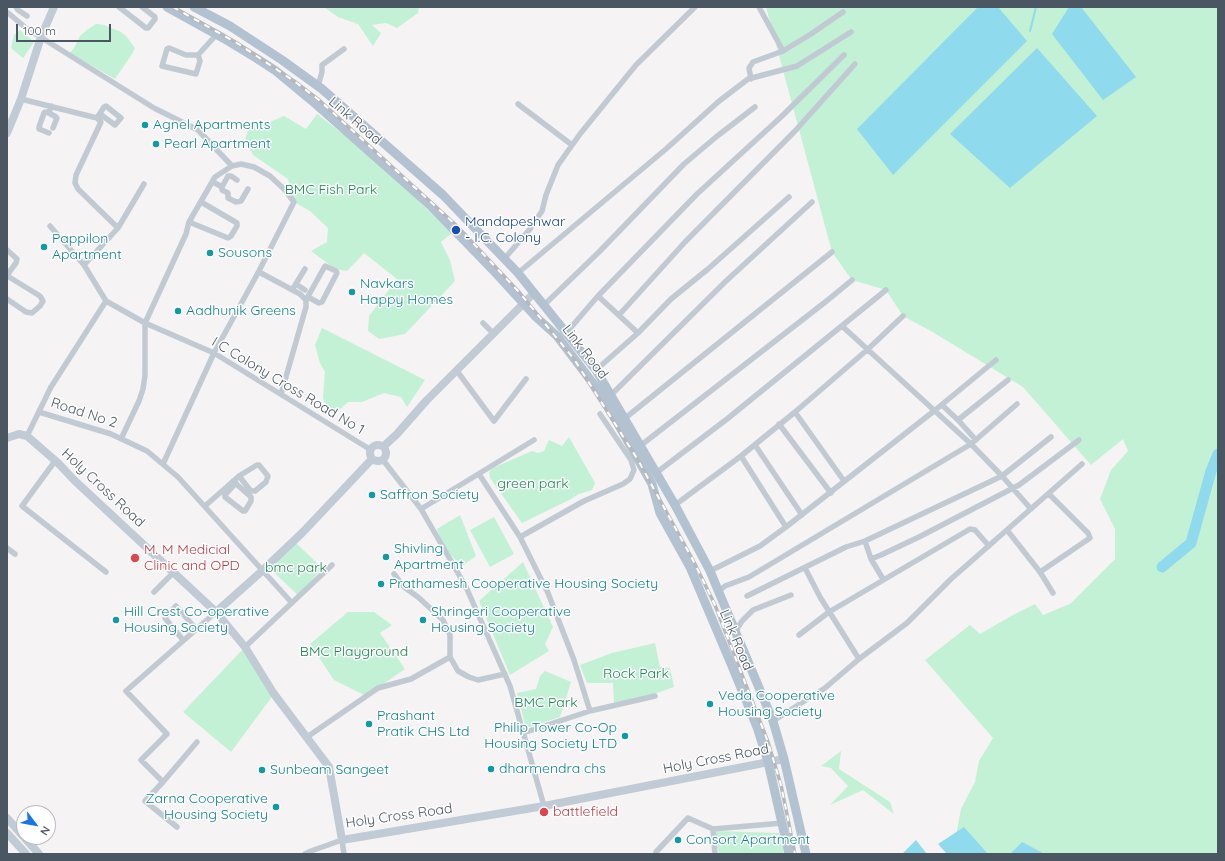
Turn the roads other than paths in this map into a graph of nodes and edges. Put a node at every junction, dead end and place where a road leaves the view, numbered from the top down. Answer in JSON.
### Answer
{"nodes":[{"id":1,"x":16,"y":7,"type":"edge"},
{"id":2,"x":54,"y":7,"type":"edge"},
{"id":3,"x":119,"y":7,"type":"edge"},
{"id":4,"x":142,"y":7,"type":"edge"},
{"id":5,"x":167,"y":7,"type":"edge"},
{"id":6,"x":194,"y":7,"type":"edge"},
{"id":7,"x":694,"y":7,"type":"edge"},
{"id":8,"x":759,"y":7,"type":"edge"},
{"id":9,"x":7,"y":12,"type":"edge"},
{"id":10,"x":843,"y":12,"type":"dead end"},
{"id":11,"x":27,"y":16,"type":"dead end"},
{"id":12,"x":851,"y":32,"type":"dead end"},
{"id":13,"x":217,"y":34,"type":"junction"},
{"id":14,"x":41,"y":37,"type":"junction"},
{"id":15,"x":344,"y":48,"type":"dead end"},
{"id":16,"x":783,"y":50,"type":"junction"},
{"id":17,"x":198,"y":55,"type":"junction"},
{"id":18,"x":844,"y":55,"type":"dead end"},
{"id":19,"x":855,"y":64,"type":"dead end"},
{"id":20,"x":751,"y":78,"type":"junction"},
{"id":21,"x":318,"y":86,"type":"junction"},
{"id":22,"x":21,"y":99,"type":"junction"},
{"id":23,"x":518,"y":104,"type":"dead end"},
{"id":24,"x":51,"y":106,"type":"junction"},
{"id":25,"x":755,"y":107,"type":"dead end"},
{"id":26,"x":49,"y":113,"type":"junction"},
{"id":27,"x":54,"y":128,"type":"dead end"},
{"id":28,"x":7,"y":133,"type":"edge"},
{"id":29,"x":49,"y":133,"type":"dead end"},
{"id":30,"x":572,"y":145,"type":"junction"},
{"id":31,"x":232,"y":166,"type":"junction"},
{"id":32,"x":237,"y":180,"type":"dead end"},
{"id":33,"x":213,"y":182,"type":"junction"},
{"id":34,"x":144,"y":184,"type":"dead end"},
{"id":35,"x":222,"y":187,"type":"junction"},
{"id":36,"x":248,"y":189,"type":"dead end"},
{"id":37,"x":789,"y":197,"type":"dead end"},
{"id":38,"x":201,"y":202,"type":"junction"},
{"id":39,"x":812,"y":202,"type":"dead end"},
{"id":40,"x":189,"y":222,"type":"junction"},
{"id":41,"x":50,"y":226,"type":"dead end"},
{"id":42,"x":118,"y":228,"type":"junction"},
{"id":43,"x":7,"y":250,"type":"edge"},
{"id":44,"x":832,"y":252,"type":"dead end"},
{"id":45,"x":505,"y":258,"type":"junction"},
{"id":46,"x":84,"y":265,"type":"junction"},
{"id":47,"x":305,"y":269,"type":"dead end"},
{"id":48,"x":259,"y":272,"type":"junction"},
{"id":49,"x":518,"y":273,"type":"junction"},
{"id":50,"x":852,"y":280,"type":"dead end"},
{"id":51,"x":296,"y":284,"type":"junction"},
{"id":52,"x":292,"y":290,"type":"junction"},
{"id":53,"x":305,"y":290,"type":"dead end"},
{"id":54,"x":886,"y":290,"type":"dead end"},
{"id":55,"x":534,"y":293,"type":"junction"},
{"id":56,"x":598,"y":296,"type":"junction"},
{"id":57,"x":307,"y":298,"type":"junction"},
{"id":58,"x":7,"y":299,"type":"edge"},
{"id":59,"x":106,"y":301,"type":"junction"},
{"id":60,"x":523,"y":302,"type":"junction"},
{"id":61,"x":544,"y":305,"type":"junction"},
{"id":62,"x":619,"y":315,"type":"junction"},
{"id":63,"x":903,"y":316,"type":"dead end"},
{"id":64,"x":485,"y":322,"type":"dead end"},
{"id":65,"x":145,"y":323,"type":"junction"},
{"id":66,"x":842,"y":326,"type":"junction"},
{"id":67,"x":494,"y":332,"type":"junction"},
{"id":68,"x":567,"y":332,"type":"junction"},
{"id":69,"x":638,"y":333,"type":"junction"},
{"id":70,"x":867,"y":350,"type":"junction"},
{"id":71,"x":214,"y":353,"type":"junction"},
{"id":72,"x":996,"y":360,"type":"dead end"},
{"id":73,"x":596,"y":370,"type":"junction"},
{"id":74,"x":457,"y":371,"type":"junction"},
{"id":75,"x":526,"y":379,"type":"dead end"},
{"id":76,"x":1008,"y":380,"type":"dead end"},
{"id":77,"x":280,"y":394,"type":"junction"},
{"id":78,"x":611,"y":395,"type":"junction"},
{"id":79,"x":1018,"y":404,"type":"dead end"},
{"id":80,"x":942,"y":405,"type":"junction"},
{"id":81,"x":934,"y":411,"type":"junction"},
{"id":82,"x":39,"y":412,"type":"junction"},
{"id":83,"x":794,"y":412,"type":"junction"},
{"id":84,"x":600,"y":414,"type":"dead end"},
{"id":85,"x":624,"y":419,"type":"junction"},
{"id":86,"x":958,"y":420,"type":"junction"},
{"id":87,"x":779,"y":424,"type":"junction"},
{"id":88,"x":27,"y":436,"type":"junction"},
{"id":89,"x":1051,"y":437,"type":"dead end"},
{"id":90,"x":7,"y":438,"type":"edge"},
{"id":91,"x":121,"y":439,"type":"junction"},
{"id":92,"x":534,"y":440,"type":"dead end"},
{"id":93,"x":1079,"y":440,"type":"dead end"},
{"id":94,"x":973,"y":442,"type":"junction"},
{"id":95,"x":755,"y":445,"type":"junction"},
{"id":96,"x":384,"y":446,"type":"junction"},
{"id":97,"x":640,"y":446,"type":"junction"},
{"id":98,"x":371,"y":450,"type":"junction"},
{"id":99,"x":741,"y":456,"type":"junction"},
{"id":100,"x":372,"y":459,"type":"junction"},
{"id":101,"x":383,"y":460,"type":"junction"},
{"id":102,"x":55,"y":461,"type":"junction"},
{"id":103,"x":163,"y":464,"type":"junction"},
{"id":104,"x":1082,"y":464,"type":"dead end"},
{"id":105,"x":656,"y":473,"type":"junction"},
{"id":106,"x":479,"y":474,"type":"junction"},
{"id":107,"x":239,"y":476,"type":"junction"},
{"id":108,"x":1002,"y":476,"type":"junction"},
{"id":109,"x":844,"y":481,"type":"junction"},
{"id":110,"x":234,"y":482,"type":"junction"},
{"id":111,"x":1012,"y":488,"type":"junction"},
{"id":112,"x":831,"y":493,"type":"junction"},
{"id":113,"x":1049,"y":494,"type":"junction"},
{"id":114,"x":675,"y":505,"type":"junction"},
{"id":115,"x":205,"y":506,"type":"junction"},
{"id":116,"x":421,"y":509,"type":"junction"},
{"id":117,"x":1031,"y":509,"type":"junction"},
{"id":118,"x":802,"y":515,"type":"junction"},
{"id":119,"x":786,"y":527,"type":"junction"},
{"id":120,"x":1007,"y":530,"type":"junction"},
{"id":121,"x":520,"y":537,"type":"junction"},
{"id":122,"x":865,"y":540,"type":"junction"},
{"id":123,"x":989,"y":546,"type":"junction"},
{"id":124,"x":7,"y":548,"type":"edge"},
{"id":125,"x":16,"y":554,"type":"dead end"},
{"id":126,"x":871,"y":559,"type":"junction"},
{"id":127,"x":332,"y":566,"type":"dead end"},
{"id":128,"x":805,"y":568,"type":"junction"},
{"id":129,"x":262,"y":571,"type":"junction"},
{"id":130,"x":710,"y":571,"type":"junction"},
{"id":131,"x":106,"y":572,"type":"dead end"},
{"id":132,"x":174,"y":572,"type":"junction"},
{"id":133,"x":1040,"y":572,"type":"junction"},
{"id":134,"x":394,"y":574,"type":"dead end"},
{"id":135,"x":883,"y":579,"type":"junction"},
{"id":136,"x":154,"y":592,"type":"dead end"},
{"id":137,"x":718,"y":592,"type":"junction"},
{"id":138,"x":1053,"y":593,"type":"dead end"},
{"id":139,"x":791,"y":595,"type":"dead end"},
{"id":140,"x":748,"y":596,"type":"dead end"},
{"id":141,"x":292,"y":603,"type":"junction"},
{"id":142,"x":216,"y":612,"type":"junction"},
{"id":143,"x":829,"y":612,"type":"junction"},
{"id":144,"x":196,"y":629,"type":"junction"},
{"id":145,"x":735,"y":632,"type":"junction"},
{"id":146,"x":799,"y":635,"type":"dead end"},
{"id":147,"x":184,"y":640,"type":"junction"},
{"id":148,"x":245,"y":648,"type":"junction"},
{"id":149,"x":450,"y":657,"type":"junction"},
{"id":150,"x":859,"y":659,"type":"junction"},
{"id":151,"x":504,"y":674,"type":"junction"},
{"id":152,"x":656,"y":696,"type":"dead end"},
{"id":153,"x":590,"y":711,"type":"junction"},
{"id":154,"x":773,"y":721,"type":"junction"},
{"id":155,"x":523,"y":733,"type":"junction"},
{"id":156,"x":306,"y":737,"type":"junction"},
{"id":157,"x":197,"y":742,"type":"dead end"},
{"id":158,"x":784,"y":759,"type":"junction"},
{"id":159,"x":768,"y":762,"type":"junction"},
{"id":160,"x":162,"y":782,"type":"junction"},
{"id":161,"x":544,"y":806,"type":"junction"},
{"id":162,"x":7,"y":818,"type":"edge"},
{"id":163,"x":783,"y":823,"type":"junction"},
{"id":164,"x":177,"y":827,"type":"dead end"},
{"id":165,"x":713,"y":829,"type":"junction"},
{"id":166,"x":7,"y":833,"type":"edge"},
{"id":167,"x":342,"y":840,"type":"junction"},
{"id":168,"x":26,"y":854,"type":"edge"},
{"id":169,"x":39,"y":854,"type":"edge"},
{"id":170,"x":305,"y":854,"type":"edge"},
{"id":171,"x":344,"y":854,"type":"edge"},
{"id":172,"x":656,"y":854,"type":"edge"},
{"id":173,"x":715,"y":854,"type":"edge"},
{"id":174,"x":789,"y":854,"type":"edge"},
{"id":175,"x":806,"y":854,"type":"edge"}],
"edges":[{"from":1,"to":9,"type":"street"},
{"from":1,"to":11,"type":"street"},
{"from":2,"to":14,"type":"street"},
{"from":3,"to":4,"type":"street"},
{"from":5,"to":13,"type":"main road","name":"Link Road"},
{"from":6,"to":21,"type":"main road","name":"Link Road"},
{"from":7,"to":30,"type":"street"},
{"from":8,"to":16,"type":"street"},
{"from":9,"to":14,"type":"street"},
{"from":10,"to":16,"type":"street"},
{"from":12,"to":20,"type":"street"},
{"from":13,"to":17,"type":"street"},
{"from":13,"to":60,"type":"main road","name":"Link Road"},
{"from":14,"to":22,"type":"street"},
{"from":14,"to":31,"type":"street"},
{"from":15,"to":21,"type":"street"},
{"from":16,"to":20,"type":"street"},
{"from":17,"to":17,"type":"street"},
{"from":18,"to":56,"type":"street"},
{"from":19,"to":62,"type":"street"},
{"from":20,"to":49,"type":"street"},
{"from":21,"to":45,"type":"main road","name":"Link Road"},
{"from":22,"to":24,"type":"street"},
{"from":22,"to":28,"type":"street"},
{"from":23,"to":30,"type":"street"},
{"from":24,"to":26,"type":"street"},
{"from":24,"to":42,"type":"street"},
{"from":25,"to":61,"type":"street"},
{"from":26,"to":27,"type":"street"},
{"from":26,"to":29,"type":"street"},
{"from":30,"to":45,"type":"street"},
{"from":31,"to":33,"type":"street"},
{"from":31,"to":48,"type":"street"},
{"from":32,"to":35,"type":"street"},
{"from":33,"to":35,"type":"street"},
{"from":33,"to":38,"type":"street"},
{"from":34,"to":42,"type":"street"},
{"from":35,"to":36,"type":"street"},
{"from":37,"to":69,"type":"street"},
{"from":38,"to":40,"type":"street"},
{"from":38,"to":40,"type":"street"},
{"from":39,"to":78,"type":"street"},
{"from":40,"to":65,"type":"street"},
{"from":41,"to":46,"type":"street"},
{"from":42,"to":46,"type":"street"},
{"from":43,"to":58,"type":"street"},
{"from":44,"to":85,"type":"street"},
{"from":45,"to":49,"type":"main road","name":"Link Road"},
{"from":46,"to":59,"type":"street"},
{"from":47,"to":51,"type":"street"},
{"from":48,"to":52,"type":"street"},
{"from":48,"to":71,"type":"street"},
{"from":49,"to":55,"type":"main road","name":"Link Road"},
{"from":50,"to":97,"type":"street"},
{"from":51,"to":52,"type":"street"},
{"from":51,"to":53,"type":"street"},
{"from":52,"to":57,"type":"street"},
{"from":54,"to":66,"type":"street"},
{"from":55,"to":60,"type":"street"},
{"from":55,"to":61,"type":"main road","name":"Link Road"},
{"from":56,"to":62,"type":"street"},
{"from":56,"to":68,"type":"street"},
{"from":57,"to":57,"type":"street"},
{"from":57,"to":77,"type":"street"},
{"from":59,"to":65,"type":"street","name":"I C Colony Cross Road No 1"},
{"from":59,"to":82,"type":"street"},
{"from":60,"to":67,"type":"street"},
{"from":60,"to":159,"type":"main road","name":"Link Road"},
{"from":61,"to":68,"type":"main road","name":"Link Road"},
{"from":62,"to":69,"type":"street"},
{"from":63,"to":70,"type":"street"},
{"from":64,"to":67,"type":"street"},
{"from":65,"to":71,"type":"street","name":"I C Colony Cross Road No 1"},
{"from":65,"to":91,"type":"street"},
{"from":66,"to":70,"type":"street"},
{"from":66,"to":105,"type":"street"},
{"from":67,"to":74,"type":"street"},
{"from":68,"to":73,"type":"main road","name":"Link Road"},
{"from":69,"to":73,"type":"street"},
{"from":70,"to":81,"type":"street"},
{"from":70,"to":83,"type":"street"},
{"from":71,"to":77,"type":"street","name":"I C Colony Cross Road No 1"},
{"from":71,"to":103,"type":"street"},
{"from":72,"to":80,"type":"street"},
{"from":73,"to":78,"type":"main road","name":"Link Road"},
{"from":74,"to":75,"type":"street"},
{"from":74,"to":96,"type":"street"},
{"from":76,"to":86,"type":"street"},
{"from":77,"to":98,"type":"street","name":"I C Colony Cross Road No 1"},
{"from":78,"to":85,"type":"main road","name":"Link Road"},
{"from":79,"to":94,"type":"street"},
{"from":80,"to":81,"type":"street"},
{"from":80,"to":86,"type":"street"},
{"from":81,"to":94,"type":"street"},
{"from":81,"to":109,"type":"street"},
{"from":82,"to":88,"type":"street"},
{"from":82,"to":91,"type":"street","name":"Road No 2"},
{"from":83,"to":87,"type":"street"},
{"from":83,"to":109,"type":"street"},
{"from":84,"to":121,"type":"street"},
{"from":85,"to":97,"type":"main road","name":"Link Road"},
{"from":86,"to":94,"type":"street"},
{"from":87,"to":95,"type":"street"},
{"from":87,"to":112,"type":"street"},
{"from":88,"to":90,"type":"street"},
{"from":88,"to":102,"type":"street","name":"Holy Cross Road"},
{"from":89,"to":108,"type":"street"},
{"from":91,"to":103,"type":"street","name":"Road No 2"},
{"from":92,"to":106,"type":"street"},
{"from":93,"to":111,"type":"street"},
{"from":94,"to":108,"type":"street"},
{"from":94,"to":137,"type":"street"},
{"from":95,"to":99,"type":"street"},
{"from":95,"to":118,"type":"street"},
{"from":96,"to":98,"type":"street"},
{"from":96,"to":101,"type":"street"},
{"from":97,"to":105,"type":"main road","name":"Link Road"},
{"from":98,"to":100,"type":"street"},
{"from":99,"to":114,"type":"street"},
{"from":99,"to":119,"type":"street"},
{"from":100,"to":101,"type":"street"},
{"from":100,"to":129,"type":"street"},
{"from":101,"to":116,"type":"street"},
{"from":102,"to":131,"type":"street"},
{"from":102,"to":132,"type":"street","name":"Holy Cross Road"},
{"from":103,"to":115,"type":"street","name":"Road No 2"},
{"from":104,"to":113,"type":"street"},
{"from":105,"to":114,"type":"main road","name":"Link Road"},
{"from":106,"to":116,"type":"street"},
{"from":106,"to":121,"type":"street"},
{"from":107,"to":107,"type":"street"},
{"from":107,"to":110,"type":"street"},
{"from":108,"to":111,"type":"street"},
{"from":108,"to":122,"type":"street"},
{"from":109,"to":112,"type":"street"},
{"from":110,"to":110,"type":"street"},
{"from":110,"to":115,"type":"street"},
{"from":111,"to":117,"type":"street"},
{"from":111,"to":126,"type":"street"},
{"from":112,"to":118,"type":"street"},
{"from":113,"to":117,"type":"street"},
{"from":113,"to":133,"type":"street"},
{"from":114,"to":130,"type":"main road","name":"Link Road"},
{"from":115,"to":129,"type":"street","name":"Road No 2"},
{"from":116,"to":151,"type":"street"},
{"from":117,"to":120,"type":"street"},
{"from":118,"to":119,"type":"street"},
{"from":119,"to":130,"type":"street"},
{"from":120,"to":123,"type":"street"},
{"from":120,"to":133,"type":"street"},
{"from":121,"to":153,"type":"street"},
{"from":122,"to":126,"type":"street"},
{"from":122,"to":128,"type":"street"},
{"from":123,"to":135,"type":"street"},
{"from":123,"to":150,"type":"street"},
{"from":124,"to":125,"type":"street"},
{"from":126,"to":135,"type":"street"},
{"from":127,"to":141,"type":"street"},
{"from":128,"to":140,"type":"street"},
{"from":128,"to":143,"type":"street"},
{"from":129,"to":141,"type":"street","name":"Road No 2"},
{"from":129,"to":142,"type":"street"},
{"from":130,"to":137,"type":"main road","name":"Link Road"},
{"from":132,"to":136,"type":"street"},
{"from":132,"to":142,"type":"street","name":"Holy Cross Road"},
{"from":133,"to":138,"type":"street"},
{"from":134,"to":149,"type":"street"},
{"from":135,"to":143,"type":"street"},
{"from":137,"to":145,"type":"main road","name":"Link Road"},
{"from":139,"to":145,"type":"street"},
{"from":141,"to":148,"type":"street"},
{"from":142,"to":144,"type":"street"},
{"from":142,"to":148,"type":"street","name":"Holy Cross Road"},
{"from":143,"to":146,"type":"street"},
{"from":143,"to":150,"type":"street"},
{"from":144,"to":147,"type":"street"},
{"from":144,"to":147,"type":"street"},
{"from":145,"to":154,"type":"main road","name":"Link Road"},
{"from":147,"to":160,"type":"street"},
{"from":148,"to":156,"type":"street","name":"Holy Cross Road"},
{"from":149,"to":151,"type":"street"},
{"from":149,"to":156,"type":"street"},
{"from":150,"to":154,"type":"street"},
{"from":151,"to":155,"type":"street"},
{"from":152,"to":153,"type":"street"},
{"from":153,"to":155,"type":"street"},
{"from":154,"to":158,"type":"main road","name":"Link Road"},
{"from":155,"to":161,"type":"street"},
{"from":156,"to":167,"type":"street","name":"Holy Cross Road"},
{"from":157,"to":160,"type":"street"},
{"from":158,"to":159,"type":"street","name":"Holy Cross Road"},
{"from":158,"to":175,"type":"main road","name":"Link Road"},
{"from":159,"to":161,"type":"street","name":"Holy Cross Road"},
{"from":159,"to":163,"type":"main road","name":"Link Road"},
{"from":160,"to":164,"type":"street"},
{"from":161,"to":167,"type":"street","name":"Holy Cross Road"},
{"from":162,"to":169,"type":"street"},
{"from":163,"to":165,"type":"street"},
{"from":163,"to":174,"type":"main road","name":"Link Road"},
{"from":165,"to":172,"type":"street"},
{"from":165,"to":173,"type":"street"},
{"from":166,"to":168,"type":"street"},
{"from":167,"to":170,"type":"street"},
{"from":167,"to":171,"type":"street"}]}
